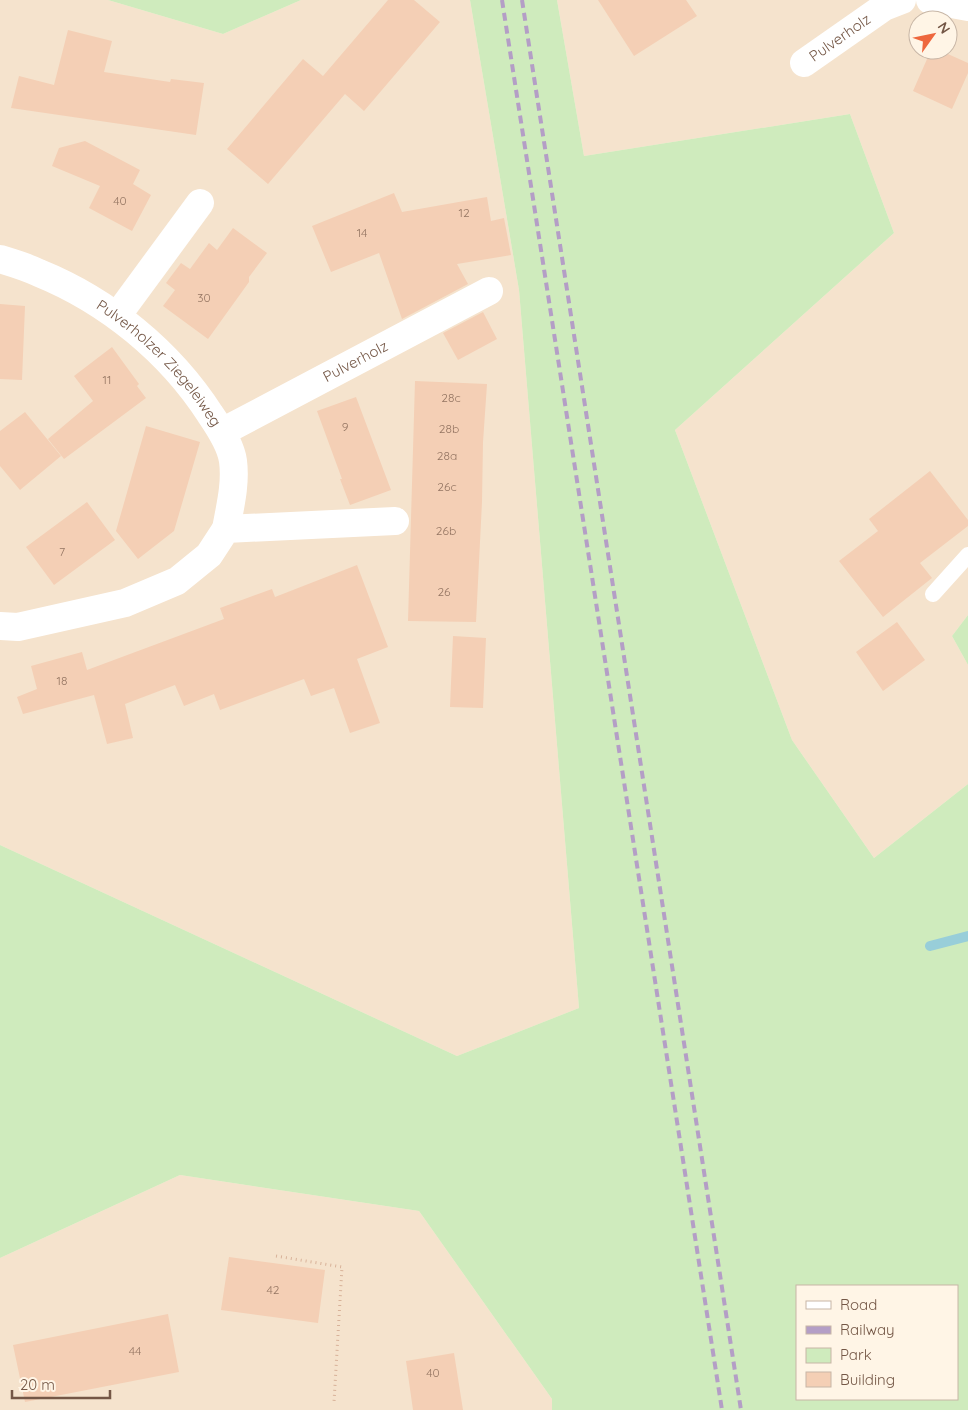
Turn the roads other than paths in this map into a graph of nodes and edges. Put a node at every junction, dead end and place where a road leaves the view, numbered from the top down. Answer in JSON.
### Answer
{"nodes":[{"id":1,"x":902,"y":0,"type":"edge"},
{"id":2,"x":930,"y":0,"type":"edge"},
{"id":3,"x":968,"y":7,"type":"edge"},
{"id":4,"x":804,"y":63,"type":"dead end"},
{"id":5,"x":200,"y":203,"type":"dead end"},
{"id":6,"x":0,"y":259,"type":"edge"},
{"id":7,"x":488,"y":291,"type":"dead end"},
{"id":8,"x":117,"y":316,"type":"junction"},
{"id":9,"x":222,"y":432,"type":"junction"},
{"id":10,"x":395,"y":521,"type":"dead end"},
{"id":11,"x":226,"y":529,"type":"junction"},
{"id":12,"x":968,"y":554,"type":"edge"},
{"id":13,"x":933,"y":594,"type":"dead end"},
{"id":14,"x":0,"y":626,"type":"edge"}],
"edges":[{"from":1,"to":4,"type":"street","name":"Pulverholz"},
{"from":2,"to":3,"type":"street"},
{"from":5,"to":8,"type":"street"},
{"from":6,"to":8,"type":"street","name":"Pulverholzer Ziegeleiweg"},
{"from":7,"to":9,"type":"street","name":"Pulverholz"},
{"from":8,"to":9,"type":"street","name":"Pulverholzer Ziegeleiweg"},
{"from":9,"to":11,"type":"street","name":"Pulverholzer Ziegeleiweg"},
{"from":10,"to":11,"type":"street"},
{"from":11,"to":14,"type":"street","name":"Pulverholzer Ziegeleiweg"},
{"from":12,"to":13,"type":"lane"}]}
